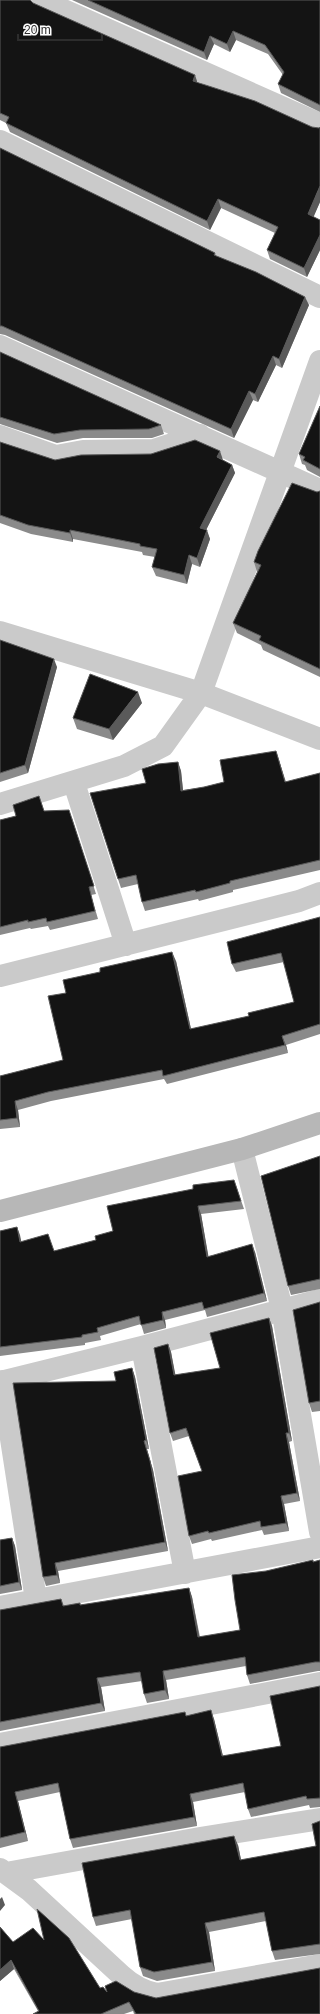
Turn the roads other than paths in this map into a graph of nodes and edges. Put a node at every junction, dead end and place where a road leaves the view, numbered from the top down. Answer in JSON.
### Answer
{"nodes":[{"id":1,"x":42,"y":0,"type":"edge"},
{"id":2,"x":320,"y":124,"type":"edge"},
{"id":3,"x":0,"y":141,"type":"edge"},
{"id":4,"x":320,"y":297,"type":"edge"},
{"id":5,"x":0,"y":346,"type":"edge"},
{"id":6,"x":320,"y":361,"type":"edge"},
{"id":7,"x":200,"y":435,"type":"junction"},
{"id":8,"x":0,"y":436,"type":"edge"},
{"id":9,"x":280,"y":472,"type":"junction"},
{"id":10,"x":320,"y":490,"type":"edge"},
{"id":11,"x":0,"y":632,"type":"edge"},
{"id":12,"x":201,"y":693,"type":"junction"},
{"id":13,"x":320,"y":739,"type":"edge"},
{"id":14,"x":74,"y":783,"type":"junction"},
{"id":15,"x":0,"y":804,"type":"edge"},
{"id":16,"x":320,"y":893,"type":"edge"},
{"id":17,"x":126,"y":946,"type":"junction"},
{"id":18,"x":0,"y":976,"type":"edge"},
{"id":19,"x":320,"y":1123,"type":"edge"},
{"id":20,"x":242,"y":1149,"type":"junction"},
{"id":21,"x":0,"y":1212,"type":"edge"},
{"id":22,"x":320,"y":1300,"type":"edge"},
{"id":23,"x":282,"y":1309,"type":"junction"},
{"id":24,"x":142,"y":1347,"type":"junction"},
{"id":25,"x":1,"y":1381,"type":"edge"},
{"id":26,"x":320,"y":1532,"type":"edge"},
{"id":27,"x":320,"y":1547,"type":"edge"},
{"id":28,"x":185,"y":1573,"type":"junction"},
{"id":29,"x":36,"y":1600,"type":"junction"},
{"id":30,"x":0,"y":1607,"type":"edge"},
{"id":31,"x":320,"y":1683,"type":"edge"},
{"id":32,"x":0,"y":1744,"type":"edge"},
{"id":33,"x":320,"y":1819,"type":"edge"},
{"id":34,"x":3,"y":1871,"type":"edge"},
{"id":35,"x":320,"y":1965,"type":"edge"}],
"edges":[{"from":1,"to":2,"type":"street"},
{"from":3,"to":4,"type":"street"},
{"from":5,"to":7,"type":"street"},
{"from":6,"to":9,"type":"street"},
{"from":7,"to":8,"type":"street"},
{"from":7,"to":9,"type":"street"},
{"from":9,"to":10,"type":"street"},
{"from":9,"to":12,"type":"street"},
{"from":11,"to":12,"type":"street"},
{"from":12,"to":13,"type":"street"},
{"from":12,"to":14,"type":"street"},
{"from":14,"to":15,"type":"street"},
{"from":14,"to":17,"type":"street"},
{"from":16,"to":17,"type":"street"},
{"from":17,"to":18,"type":"street"},
{"from":19,"to":20,"type":"main road"},
{"from":20,"to":21,"type":"main road"},
{"from":20,"to":23,"type":"street"},
{"from":22,"to":23,"type":"street"},
{"from":23,"to":24,"type":"street"},
{"from":23,"to":26,"type":"street"},
{"from":24,"to":25,"type":"street"},
{"from":24,"to":28,"type":"street"},
{"from":25,"to":29,"type":"street"},
{"from":27,"to":28,"type":"street"},
{"from":28,"to":29,"type":"street"},
{"from":29,"to":30,"type":"street"},
{"from":31,"to":32,"type":"street"},
{"from":33,"to":34,"type":"street"},
{"from":34,"to":35,"type":"street"}]}
